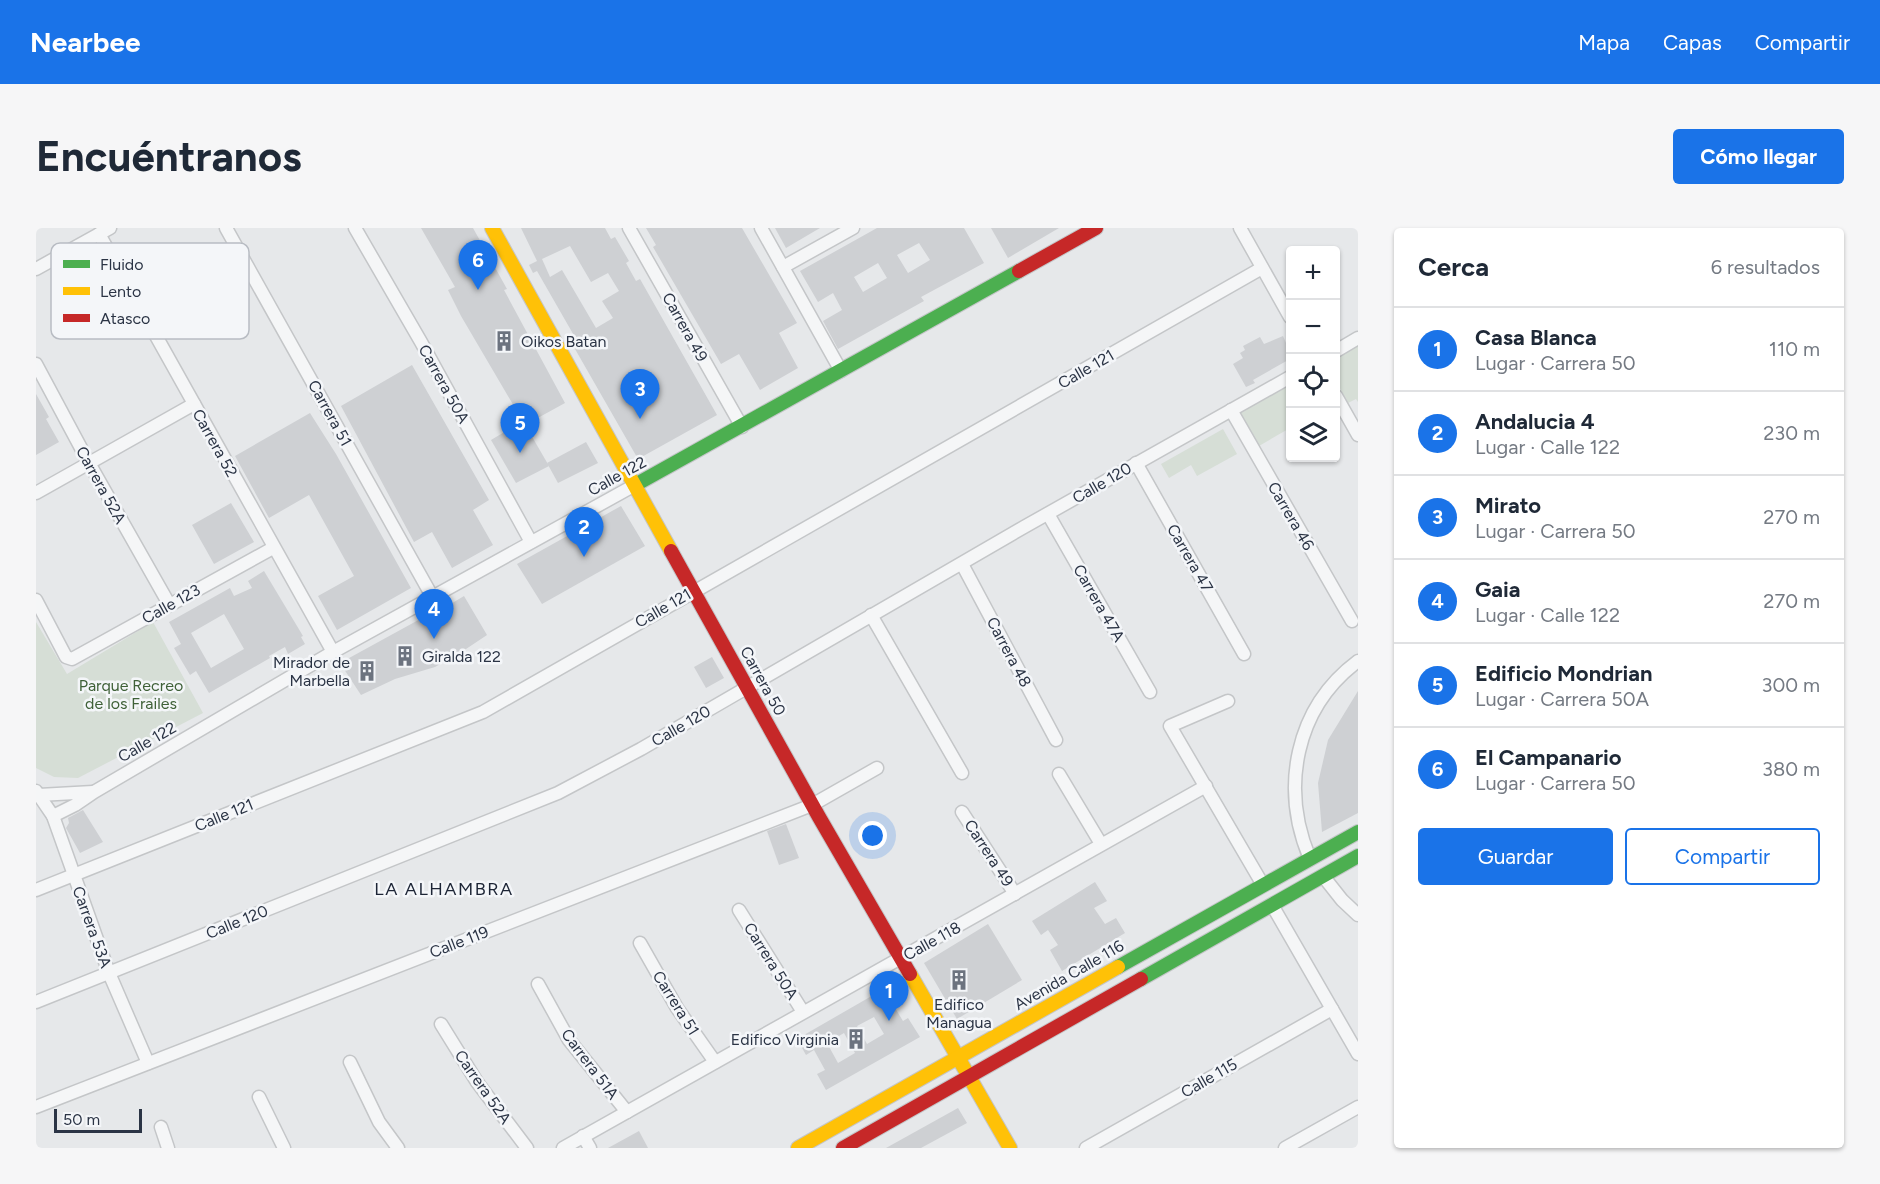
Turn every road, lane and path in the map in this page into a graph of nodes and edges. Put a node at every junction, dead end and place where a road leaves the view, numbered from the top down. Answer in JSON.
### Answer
{"nodes":[{"id":1,"x":226,"y":228,"type":"edge"},
{"id":2,"x":355,"y":228,"type":"edge"},
{"id":3,"x":492,"y":228,"type":"edge"},
{"id":4,"x":629,"y":228,"type":"edge"},
{"id":5,"x":761,"y":228,"type":"edge"},
{"id":6,"x":853,"y":228,"type":"edge"},
{"id":7,"x":1096,"y":228,"type":"edge"},
{"id":8,"x":1240,"y":228,"type":"edge"},
{"id":9,"x":105,"y":231,"type":"edge"},
{"id":10,"x":83,"y":243,"type":"edge"},
{"id":11,"x":234,"y":243,"type":"edge"},
{"id":12,"x":51,"y":261,"type":"edge"},
{"id":13,"x":783,"y":267,"type":"junction"},
{"id":14,"x":1262,"y":268,"type":"junction"},
{"id":15,"x":36,"y":269,"type":"edge"},
{"id":16,"x":249,"y":269,"type":"edge"},
{"id":17,"x":1286,"y":310,"type":"edge"},
{"id":18,"x":1358,"y":338,"type":"edge"},
{"id":19,"x":160,"y":339,"type":"edge"},
{"id":20,"x":1340,"y":348,"type":"edge"},
{"id":21,"x":36,"y":364,"type":"edge"},
{"id":22,"x":841,"y":371,"type":"junction"},
{"id":23,"x":1286,"y":379,"type":"edge"},
{"id":24,"x":1340,"y":404,"type":"edge"},
{"id":25,"x":194,"y":405,"type":"junction"},
{"id":26,"x":1231,"y":410,"type":"junction"},
{"id":27,"x":742,"y":427,"type":"junction"},
{"id":28,"x":1358,"y":435,"type":"edge"},
{"id":29,"x":88,"y":463,"type":"junction"},
{"id":30,"x":1136,"y":463,"type":"junction"},
{"id":31,"x":635,"y":485,"type":"junction"},
{"id":32,"x":36,"y":494,"type":"edge"},
{"id":33,"x":1048,"y":514,"type":"junction"},
{"id":34,"x":531,"y":542,"type":"junction"},
{"id":35,"x":273,"y":548,"type":"junction"},
{"id":36,"x":962,"y":564,"type":"junction"},
{"id":37,"x":693,"y":591,"type":"junction"},
{"id":38,"x":434,"y":598,"type":"junction"},
{"id":39,"x":36,"y":600,"type":"edge"},
{"id":40,"x":169,"y":604,"type":"junction"},
{"id":41,"x":871,"y":615,"type":"junction"},
{"id":42,"x":1352,"y":621,"type":"dead end"},
{"id":43,"x":333,"y":652,"type":"junction"},
{"id":44,"x":1244,"y":654,"type":"dead end"},
{"id":45,"x":1358,"y":661,"type":"edge"},
{"id":46,"x":748,"y":688,"type":"junction"},
{"id":47,"x":1150,"y":692,"type":"dead end"},
{"id":48,"x":1228,"y":701,"type":"dead end"},
{"id":49,"x":1056,"y":740,"type":"dead end"},
{"id":50,"x":877,"y":768,"type":"dead end"},
{"id":51,"x":962,"y":773,"type":"dead end"},
{"id":52,"x":1059,"y":774,"type":"dead end"},
{"id":53,"x":1206,"y":786,"type":"junction"},
{"id":54,"x":94,"y":792,"type":"junction"},
{"id":55,"x":38,"y":793,"type":"edge"},
{"id":56,"x":812,"y":805,"type":"junction"},
{"id":57,"x":963,"y":812,"type":"dead end"},
{"id":58,"x":53,"y":816,"type":"junction"},
{"id":59,"x":1358,"y":832,"type":"edge"},
{"id":60,"x":1101,"y":844,"type":"junction"},
{"id":61,"x":1358,"y":856,"type":"edge"},
{"id":62,"x":1310,"y":859,"type":"junction"},
{"id":63,"x":73,"y":875,"type":"junction"},
{"id":64,"x":1323,"y":876,"type":"junction"},
{"id":65,"x":1263,"y":885,"type":"junction"},
{"id":66,"x":36,"y":890,"type":"edge"},
{"id":67,"x":1015,"y":894,"type":"junction"},
{"id":68,"x":1272,"y":905,"type":"junction"},
{"id":69,"x":739,"y":910,"type":"dead end"},
{"id":70,"x":1358,"y":915,"type":"edge"},
{"id":71,"x":640,"y":944,"type":"dead end"},
{"id":72,"x":900,"y":958,"type":"junction"},
{"id":73,"x":109,"y":973,"type":"junction"},
{"id":74,"x":538,"y":984,"type":"dead end"},
{"id":75,"x":36,"y":1002,"type":"edge"},
{"id":76,"x":1332,"y":1009,"type":"junction"},
{"id":77,"x":803,"y":1012,"type":"junction"},
{"id":78,"x":441,"y":1024,"type":"dead end"},
{"id":79,"x":1358,"y":1054,"type":"edge"},
{"id":80,"x":957,"y":1057,"type":"junction"},
{"id":81,"x":350,"y":1062,"type":"dead end"},
{"id":82,"x":715,"y":1062,"type":"junction"},
{"id":83,"x":148,"y":1063,"type":"junction"},
{"id":84,"x":968,"y":1076,"type":"junction"},
{"id":85,"x":259,"y":1097,"type":"dead end"},
{"id":86,"x":36,"y":1107,"type":"edge"},
{"id":87,"x":1358,"y":1107,"type":"edge"},
{"id":88,"x":627,"y":1112,"type":"junction"},
{"id":89,"x":161,"y":1127,"type":"dead end"},
{"id":90,"x":583,"y":1136,"type":"junction"},
{"id":91,"x":168,"y":1148,"type":"edge"},
{"id":92,"x":284,"y":1148,"type":"edge"},
{"id":93,"x":398,"y":1148,"type":"edge"},
{"id":94,"x":527,"y":1148,"type":"edge"},
{"id":95,"x":563,"y":1148,"type":"edge"},
{"id":96,"x":590,"y":1148,"type":"edge"},
{"id":97,"x":798,"y":1148,"type":"edge"},
{"id":98,"x":843,"y":1148,"type":"edge"},
{"id":99,"x":1010,"y":1148,"type":"edge"},
{"id":100,"x":1086,"y":1148,"type":"edge"},
{"id":101,"x":1285,"y":1148,"type":"edge"}],
"edges":[{"from":1,"to":11,"type":"street","name":"Carrera 51"},
{"from":2,"to":34,"type":"street","name":"Carrera 50A"},
{"from":3,"to":31,"type":"street","name":"Carrera 50"},
{"from":4,"to":27,"type":"street","name":"Carrera 49"},
{"from":5,"to":13,"type":"street"},
{"from":6,"to":13,"type":"street"},
{"from":7,"to":22,"type":"street","name":"Calle 122"},
{"from":8,"to":14,"type":"street"},
{"from":9,"to":10,"type":"street"},
{"from":12,"to":15,"type":"street"},
{"from":13,"to":22,"type":"street"},
{"from":14,"to":17,"type":"street"},
{"from":14,"to":37,"type":"street","name":"Calle 121"},
{"from":16,"to":38,"type":"street","name":"Carrera 51"},
{"from":18,"to":20,"type":"street"},
{"from":19,"to":25,"type":"street","name":"Carrera 52"},
{"from":21,"to":29,"type":"street","name":"Carrera 52A"},
{"from":22,"to":27,"type":"street","name":"Calle 122"},
{"from":23,"to":26,"type":"street","name":"Calle 120"},
{"from":24,"to":28,"type":"street"},
{"from":25,"to":29,"type":"street"},
{"from":25,"to":35,"type":"street","name":"Carrera 52"},
{"from":26,"to":30,"type":"street","name":"Calle 120"},
{"from":26,"to":42,"type":"street","name":"Carrera 46"},
{"from":27,"to":31,"type":"street","name":"Calle 122"},
{"from":29,"to":32,"type":"street"},
{"from":29,"to":40,"type":"street","name":"Carrera 52A"},
{"from":30,"to":33,"type":"street","name":"Calle 120"},
{"from":30,"to":44,"type":"street","name":"Carrera 47"},
{"from":31,"to":34,"type":"street","name":"Calle 122"},
{"from":31,"to":37,"type":"street","name":"Carrera 50"},
{"from":33,"to":36,"type":"street","name":"Calle 120"},
{"from":33,"to":47,"type":"street","name":"Carrera 47A"},
{"from":34,"to":38,"type":"street","name":"Calle 122"},
{"from":35,"to":40,"type":"street","name":"Calle 123"},
{"from":35,"to":43,"type":"street","name":"Carrera 52"},
{"from":36,"to":41,"type":"street","name":"Calle 120"},
{"from":36,"to":49,"type":"street","name":"Carrera 48"},
{"from":37,"to":46,"type":"street","name":"Carrera 50"},
{"from":37,"to":63,"type":"street","name":"Calle 121"},
{"from":38,"to":43,"type":"street","name":"Calle 122"},
{"from":39,"to":40,"type":"street","name":"Calle 123"},
{"from":41,"to":46,"type":"street","name":"Calle 120"},
{"from":41,"to":51,"type":"street"},
{"from":43,"to":54,"type":"street","name":"Calle 122"},
{"from":45,"to":62,"type":"street"},
{"from":46,"to":56,"type":"street","name":"Carrera 50"},
{"from":46,"to":73,"type":"street","name":"Calle 120"},
{"from":48,"to":53,"type":"street"},
{"from":50,"to":56,"type":"street","name":"Calle 119"},
{"from":52,"to":60,"type":"street"},
{"from":53,"to":60,"type":"street","name":"Calle 118"},
{"from":53,"to":65,"type":"street"},
{"from":54,"to":55,"type":"street","name":"Calle 122"},
{"from":54,"to":58,"type":"street","name":"Calle 122"},
{"from":55,"to":58,"type":"street","name":"Carrera 53A"},
{"from":56,"to":72,"type":"street","name":"Carrera 50"},
{"from":56,"to":83,"type":"street","name":"Calle 119"},
{"from":57,"to":67,"type":"street","name":"Carrera 49"},
{"from":58,"to":63,"type":"street","name":"Carrera 53A"},
{"from":59,"to":62,"type":"street","name":"Avenida Calle 116"},
{"from":60,"to":67,"type":"street","name":"Calle 118"},
{"from":61,"to":64,"type":"street"},
{"from":62,"to":65,"type":"street","name":"Avenida Calle 116"},
{"from":63,"to":66,"type":"street","name":"Calle 121"},
{"from":63,"to":73,"type":"street","name":"Carrera 53A"},
{"from":64,"to":68,"type":"street"},
{"from":64,"to":70,"type":"street"},
{"from":65,"to":80,"type":"street","name":"Avenida Calle 116"},
{"from":67,"to":72,"type":"street","name":"Calle 118"},
{"from":68,"to":76,"type":"street"},
{"from":68,"to":84,"type":"street"},
{"from":69,"to":77,"type":"street","name":"Carrera 50A"},
{"from":71,"to":82,"type":"street","name":"Carrera 51"},
{"from":72,"to":77,"type":"street","name":"Calle 118"},
{"from":72,"to":80,"type":"street","name":"Carrera 50"},
{"from":73,"to":75,"type":"street","name":"Calle 120"},
{"from":73,"to":83,"type":"street","name":"Carrera 53A"},
{"from":74,"to":88,"type":"street","name":"Carrera 51A"},
{"from":76,"to":79,"type":"street"},
{"from":76,"to":100,"type":"street","name":"Calle 115"},
{"from":77,"to":82,"type":"street","name":"Calle 118"},
{"from":78,"to":94,"type":"street","name":"Carrera 52A"},
{"from":80,"to":84,"type":"street","name":"Carrera 50"},
{"from":80,"to":97,"type":"street","name":"Avenida Calle 116"},
{"from":81,"to":93,"type":"street"},
{"from":82,"to":88,"type":"street","name":"Calle 118"},
{"from":83,"to":86,"type":"street","name":"Calle 119"},
{"from":84,"to":98,"type":"street"},
{"from":84,"to":99,"type":"street","name":"Carrera 50"},
{"from":85,"to":92,"type":"street"},
{"from":87,"to":101,"type":"street"},
{"from":88,"to":90,"type":"street","name":"Calle 118"},
{"from":89,"to":91,"type":"street"},
{"from":90,"to":95,"type":"street","name":"Calle 118"},
{"from":90,"to":96,"type":"street"}]}
